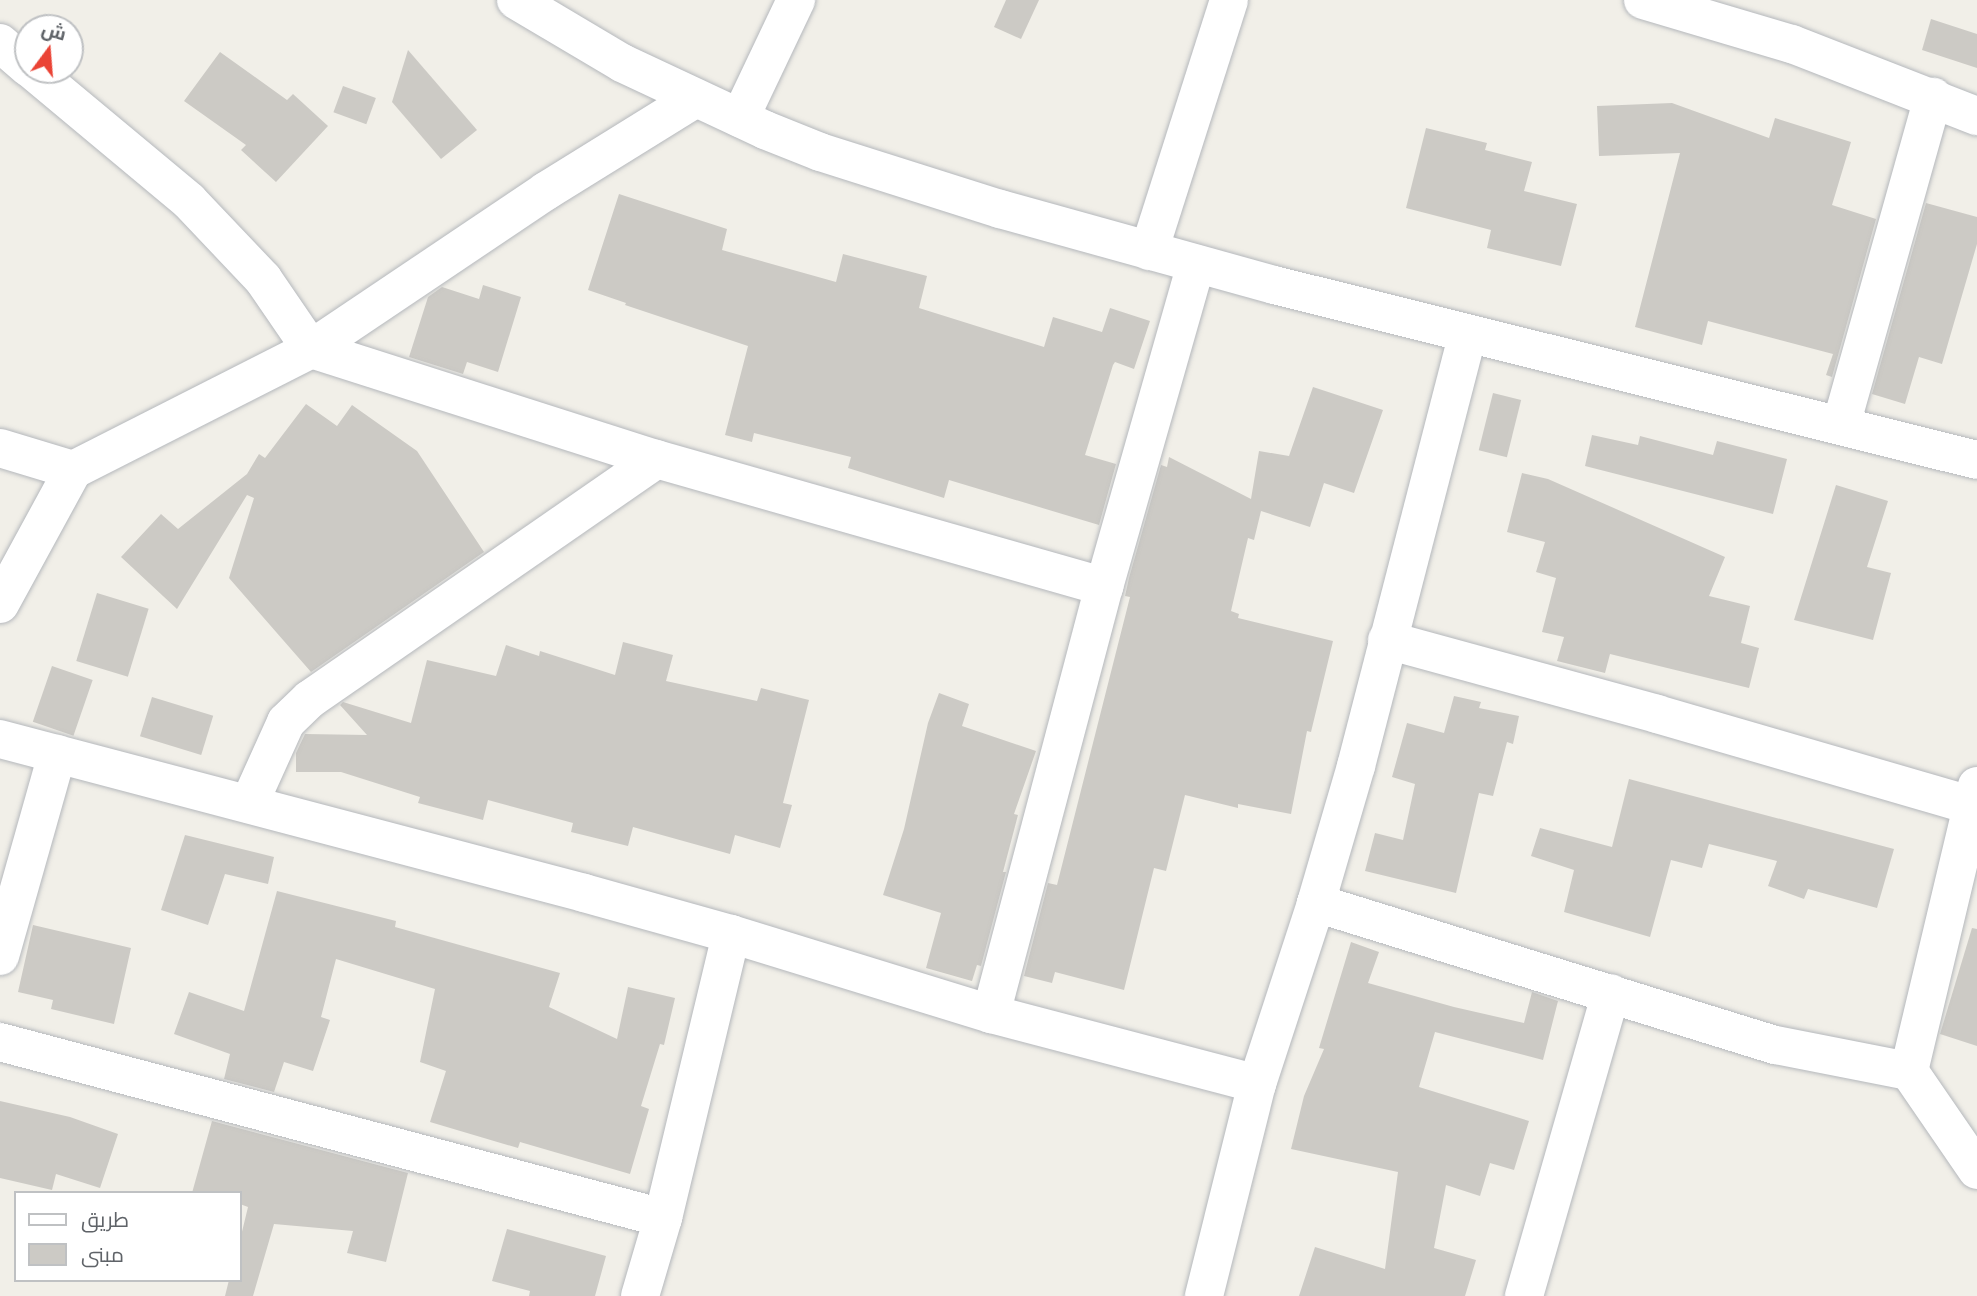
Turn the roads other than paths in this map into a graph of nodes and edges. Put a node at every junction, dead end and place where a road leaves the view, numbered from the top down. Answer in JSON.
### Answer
{"nodes":[{"id":1,"x":516,"y":0,"type":"edge"},
{"id":2,"x":796,"y":0,"type":"edge"},
{"id":3,"x":1229,"y":0,"type":"edge"},
{"id":4,"x":1643,"y":0,"type":"edge"},
{"id":5,"x":0,"y":43,"type":"edge"},
{"id":6,"x":14,"y":54,"type":"edge"},
{"id":7,"x":49,"y":84,"type":"edge"},
{"id":8,"x":1933,"y":97,"type":"junction"},
{"id":9,"x":696,"y":98,"type":"junction"},
{"id":10,"x":1977,"y":116,"type":"edge"},
{"id":11,"x":740,"y":118,"type":"junction"},
{"id":12,"x":1149,"y":251,"type":"junction"},
{"id":13,"x":1196,"y":264,"type":"junction"},
{"id":14,"x":1468,"y":334,"type":"junction"},
{"id":15,"x":311,"y":349,"type":"junction"},
{"id":16,"x":1841,"y":425,"type":"junction"},
{"id":17,"x":0,"y":448,"type":"edge"},
{"id":18,"x":656,"y":459,"type":"junction"},
{"id":19,"x":1977,"y":460,"type":"edge"},
{"id":20,"x":73,"y":470,"type":"junction"},
{"id":21,"x":1104,"y":587,"type":"junction"},
{"id":22,"x":0,"y":604,"type":"edge"},
{"id":23,"x":1387,"y":640,"type":"junction"},
{"id":24,"x":0,"y":739,"type":"edge"},
{"id":25,"x":57,"y":754,"type":"junction"},
{"id":26,"x":1975,"y":799,"type":"edge"},
{"id":27,"x":249,"y":804,"type":"junction"},
{"id":28,"x":1317,"y":903,"type":"junction"},
{"id":29,"x":731,"y":934,"type":"junction"},
{"id":30,"x":0,"y":956,"type":"edge"},
{"id":31,"x":1611,"y":993,"type":"junction"},
{"id":32,"x":991,"y":1014,"type":"junction"},
{"id":33,"x":0,"y":1042,"type":"edge"},
{"id":34,"x":1909,"y":1071,"type":"junction"},
{"id":35,"x":1258,"y":1084,"type":"junction"},
{"id":36,"x":1977,"y":1170,"type":"edge"},
{"id":37,"x":663,"y":1218,"type":"junction"},
{"id":38,"x":640,"y":1296,"type":"edge"},
{"id":39,"x":1204,"y":1296,"type":"edge"},
{"id":40,"x":1524,"y":1296,"type":"edge"}],
"edges":[{"from":1,"to":9,"type":"street"},
{"from":2,"to":11,"type":"street"},
{"from":3,"to":12,"type":"street"},
{"from":4,"to":8,"type":"street"},
{"from":5,"to":6,"type":"street"},
{"from":7,"to":15,"type":"street"},
{"from":8,"to":10,"type":"street"},
{"from":8,"to":16,"type":"street"},
{"from":9,"to":11,"type":"street"},
{"from":9,"to":15,"type":"street"},
{"from":11,"to":12,"type":"street"},
{"from":12,"to":13,"type":"street"},
{"from":13,"to":14,"type":"street"},
{"from":13,"to":21,"type":"street"},
{"from":14,"to":16,"type":"street"},
{"from":14,"to":23,"type":"street"},
{"from":15,"to":18,"type":"street"},
{"from":15,"to":20,"type":"street"},
{"from":16,"to":19,"type":"street"},
{"from":17,"to":20,"type":"street"},
{"from":18,"to":21,"type":"street"},
{"from":18,"to":27,"type":"street"},
{"from":20,"to":22,"type":"street"},
{"from":21,"to":32,"type":"street"},
{"from":23,"to":26,"type":"street"},
{"from":23,"to":28,"type":"street"},
{"from":24,"to":25,"type":"street"},
{"from":25,"to":27,"type":"street"},
{"from":25,"to":30,"type":"street"},
{"from":26,"to":34,"type":"street"},
{"from":27,"to":29,"type":"street"},
{"from":28,"to":31,"type":"street"},
{"from":28,"to":35,"type":"street"},
{"from":29,"to":32,"type":"street"},
{"from":29,"to":37,"type":"street"},
{"from":31,"to":34,"type":"street"},
{"from":31,"to":40,"type":"street"},
{"from":32,"to":35,"type":"street"},
{"from":33,"to":37,"type":"street"},
{"from":34,"to":36,"type":"street"},
{"from":35,"to":39,"type":"street"},
{"from":37,"to":38,"type":"street"}]}
